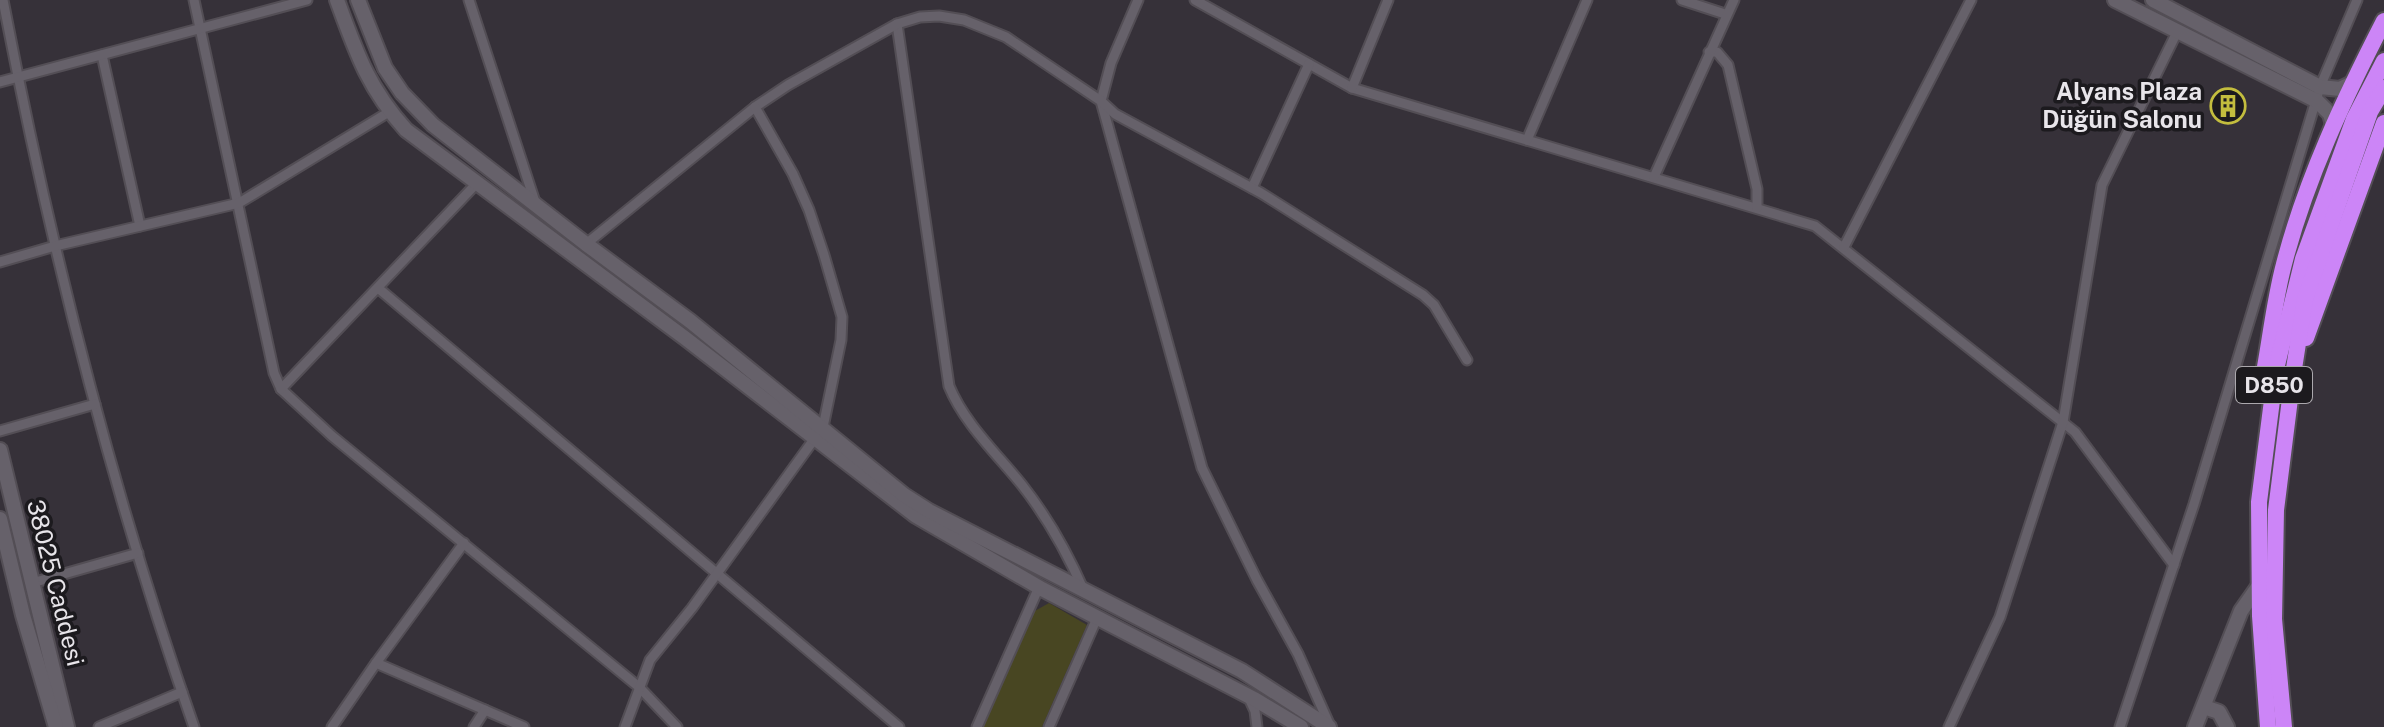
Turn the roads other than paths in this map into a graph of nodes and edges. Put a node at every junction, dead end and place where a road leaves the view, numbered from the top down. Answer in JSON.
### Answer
{"nodes":[{"id":1,"x":3,"y":0,"type":"edge"},
{"id":2,"x":194,"y":0,"type":"edge"},
{"id":3,"x":307,"y":0,"type":"edge"},
{"id":4,"x":337,"y":0,"type":"edge"},
{"id":5,"x":358,"y":0,"type":"edge"},
{"id":6,"x":469,"y":0,"type":"edge"},
{"id":7,"x":1138,"y":0,"type":"edge"},
{"id":8,"x":1195,"y":0,"type":"edge"},
{"id":9,"x":1388,"y":0,"type":"edge"},
{"id":10,"x":1587,"y":0,"type":"edge"},
{"id":11,"x":1682,"y":0,"type":"edge"},
{"id":12,"x":1720,"y":0,"type":"edge"},
{"id":13,"x":1734,"y":0,"type":"edge"},
{"id":14,"x":1971,"y":0,"type":"edge"},
{"id":15,"x":2115,"y":0,"type":"edge"},
{"id":16,"x":2153,"y":0,"type":"edge"},
{"id":17,"x":2357,"y":0,"type":"edge"},
{"id":18,"x":2170,"y":4,"type":"edge"},
{"id":19,"x":1725,"y":14,"type":"junction"},
{"id":20,"x":2384,"y":21,"type":"edge"},
{"id":21,"x":897,"y":24,"type":"junction"},
{"id":22,"x":201,"y":29,"type":"junction"},
{"id":23,"x":2177,"y":32,"type":"junction"},
{"id":24,"x":1709,"y":52,"type":"junction"},
{"id":25,"x":102,"y":55,"type":"junction"},
{"id":26,"x":2384,"y":61,"type":"edge"},
{"id":27,"x":1309,"y":64,"type":"junction"},
{"id":28,"x":18,"y":78,"type":"junction"},
{"id":29,"x":0,"y":82,"type":"edge"},
{"id":30,"x":2352,"y":83,"type":"junction"},
{"id":31,"x":1352,"y":88,"type":"junction"},
{"id":32,"x":2384,"y":88,"type":"edge"},
{"id":33,"x":2319,"y":94,"type":"junction"},
{"id":34,"x":1101,"y":101,"type":"junction"},
{"id":35,"x":755,"y":107,"type":"junction"},
{"id":36,"x":389,"y":112,"type":"junction"},
{"id":37,"x":2384,"y":123,"type":"edge"},
{"id":38,"x":2333,"y":125,"type":"junction"},
{"id":39,"x":1527,"y":140,"type":"junction"},
{"id":40,"x":1654,"y":177,"type":"junction"},
{"id":41,"x":477,"y":183,"type":"junction"},
{"id":42,"x":1252,"y":188,"type":"junction"},
{"id":43,"x":239,"y":203,"type":"junction"},
{"id":44,"x":536,"y":205,"type":"junction"},
{"id":45,"x":1757,"y":208,"type":"junction"},
{"id":46,"x":140,"y":226,"type":"junction"},
{"id":47,"x":586,"y":244,"type":"junction"},
{"id":48,"x":55,"y":246,"type":"junction"},
{"id":49,"x":1844,"y":247,"type":"junction"},
{"id":50,"x":0,"y":262,"type":"edge"},
{"id":51,"x":378,"y":288,"type":"junction"},
{"id":52,"x":1467,"y":360,"type":"dead end"},
{"id":53,"x":2296,"y":362,"type":"junction"},
{"id":54,"x":281,"y":389,"type":"junction"},
{"id":55,"x":95,"y":404,"type":"junction"},
{"id":56,"x":2271,"y":405,"type":"junction"},
{"id":57,"x":2063,"y":422,"type":"junction"},
{"id":58,"x":0,"y":431,"type":"edge"},
{"id":59,"x":818,"y":433,"type":"junction"},
{"id":60,"x":0,"y":450,"type":"edge"},
{"id":61,"x":0,"y":519,"type":"edge"},
{"id":62,"x":464,"y":543,"type":"junction"},
{"id":63,"x":138,"y":553,"type":"junction"},
{"id":64,"x":2174,"y":565,"type":"junction"},
{"id":65,"x":6,"y":570,"type":"edge"},
{"id":66,"x":717,"y":572,"type":"junction"},
{"id":67,"x":32,"y":583,"type":"junction"},
{"id":68,"x":2260,"y":584,"type":"junction"},
{"id":69,"x":1039,"y":587,"type":"junction"},
{"id":70,"x":1084,"y":591,"type":"junction"},
{"id":71,"x":1097,"y":618,"type":"junction"},
{"id":72,"x":376,"y":663,"type":"junction"},
{"id":73,"x":639,"y":687,"type":"junction"},
{"id":74,"x":182,"y":692,"type":"junction"},
{"id":75,"x":1248,"y":696,"type":"junction"},
{"id":76,"x":2204,"y":707,"type":"junction"},
{"id":77,"x":485,"y":710,"type":"junction"},
{"id":78,"x":56,"y":727,"type":"edge"},
{"id":79,"x":67,"y":727,"type":"edge"},
{"id":80,"x":99,"y":727,"type":"edge"},
{"id":81,"x":194,"y":727,"type":"edge"},
{"id":82,"x":332,"y":727,"type":"edge"},
{"id":83,"x":474,"y":727,"type":"edge"},
{"id":84,"x":524,"y":727,"type":"edge"},
{"id":85,"x":625,"y":727,"type":"edge"},
{"id":86,"x":677,"y":727,"type":"edge"},
{"id":87,"x":899,"y":727,"type":"edge"},
{"id":88,"x":977,"y":727,"type":"edge"},
{"id":89,"x":1049,"y":727,"type":"edge"},
{"id":90,"x":1257,"y":727,"type":"edge"},
{"id":91,"x":1301,"y":727,"type":"edge"},
{"id":92,"x":1330,"y":727,"type":"edge"},
{"id":93,"x":1949,"y":727,"type":"edge"},
{"id":94,"x":2120,"y":727,"type":"edge"},
{"id":95,"x":2195,"y":727,"type":"edge"},
{"id":96,"x":2227,"y":727,"type":"edge"},
{"id":97,"x":2268,"y":727,"type":"edge"},
{"id":98,"x":2284,"y":727,"type":"edge"}],
"edges":[{"from":1,"to":28,"type":"street"},
{"from":2,"to":22,"type":"street"},
{"from":3,"to":22,"type":"street"},
{"from":4,"to":36,"type":"street"},
{"from":5,"to":44,"type":"street"},
{"from":6,"to":44,"type":"street"},
{"from":7,"to":34,"type":"street"},
{"from":8,"to":27,"type":"street"},
{"from":9,"to":31,"type":"street"},
{"from":10,"to":39,"type":"street"},
{"from":11,"to":19,"type":"street"},
{"from":12,"to":19,"type":"street"},
{"from":13,"to":19,"type":"street"},
{"from":14,"to":49,"type":"street"},
{"from":15,"to":23,"type":"street"},
{"from":16,"to":18,"type":"street"},
{"from":17,"to":33,"type":"street"},
{"from":18,"to":33,"type":"street"},
{"from":19,"to":24,"type":"street"},
{"from":20,"to":30,"type":"highway"},
{"from":21,"to":34,"type":"street"},
{"from":21,"to":35,"type":"street"},
{"from":21,"to":70,"type":"street"},
{"from":22,"to":25,"type":"street"},
{"from":22,"to":43,"type":"street"},
{"from":23,"to":33,"type":"street"},
{"from":23,"to":57,"type":"street"},
{"from":24,"to":40,"type":"street"},
{"from":24,"to":45,"type":"street"},
{"from":25,"to":28,"type":"street"},
{"from":25,"to":46,"type":"street"},
{"from":26,"to":56,"type":"highway","number":"D850"},
{"from":27,"to":31,"type":"street"},
{"from":27,"to":42,"type":"street"},
{"from":28,"to":29,"type":"street"},
{"from":28,"to":48,"type":"street"},
{"from":30,"to":33,"type":"street"},
{"from":30,"to":38,"type":"highway"},
{"from":31,"to":39,"type":"street"},
{"from":32,"to":53,"type":"highway","number":"D850"},
{"from":33,"to":38,"type":"street"},
{"from":33,"to":64,"type":"street"},
{"from":34,"to":42,"type":"street"},
{"from":34,"to":92,"type":"street"},
{"from":35,"to":47,"type":"street"},
{"from":35,"to":59,"type":"street"},
{"from":36,"to":41,"type":"street"},
{"from":36,"to":43,"type":"street"},
{"from":37,"to":53,"type":"highway"},
{"from":38,"to":56,"type":"highway"},
{"from":39,"to":40,"type":"street"},
{"from":40,"to":45,"type":"street"},
{"from":41,"to":51,"type":"street"},
{"from":41,"to":59,"type":"street"},
{"from":42,"to":52,"type":"street"},
{"from":43,"to":46,"type":"street"},
{"from":43,"to":54,"type":"street"},
{"from":44,"to":47,"type":"street"},
{"from":45,"to":49,"type":"street"},
{"from":46,"to":48,"type":"street"},
{"from":47,"to":59,"type":"street"},
{"from":48,"to":50,"type":"street"},
{"from":48,"to":55,"type":"street"},
{"from":49,"to":57,"type":"street"},
{"from":51,"to":54,"type":"street"},
{"from":51,"to":66,"type":"street"},
{"from":53,"to":98,"type":"highway","number":"D850"},
{"from":54,"to":62,"type":"street"},
{"from":55,"to":58,"type":"street"},
{"from":55,"to":63,"type":"street"},
{"from":56,"to":68,"type":"highway","number":"D850"},
{"from":57,"to":64,"type":"street"},
{"from":57,"to":93,"type":"street"},
{"from":59,"to":66,"type":"street"},
{"from":59,"to":69,"type":"street"},
{"from":59,"to":70,"type":"street"},
{"from":60,"to":67,"type":"street","name":"38025 Caddesi"},
{"from":61,"to":65,"type":"street","name":"38025 Caddesi"},
{"from":62,"to":72,"type":"street"},
{"from":62,"to":73,"type":"street"},
{"from":63,"to":67,"type":"street"},
{"from":63,"to":74,"type":"street"},
{"from":64,"to":94,"type":"street"},
{"from":65,"to":78,"type":"street","name":"38025 Caddesi"},
{"from":66,"to":73,"type":"street"},
{"from":66,"to":87,"type":"street"},
{"from":67,"to":79,"type":"street","name":"38025 Caddesi"},
{"from":68,"to":76,"type":"street"},
{"from":68,"to":97,"type":"highway","number":"D850"},
{"from":69,"to":71,"type":"street"},
{"from":69,"to":88,"type":"street"},
{"from":70,"to":92,"type":"street"},
{"from":71,"to":75,"type":"street"},
{"from":71,"to":89,"type":"street"},
{"from":72,"to":77,"type":"street"},
{"from":72,"to":82,"type":"street"},
{"from":73,"to":85,"type":"street"},
{"from":73,"to":86,"type":"street"},
{"from":74,"to":80,"type":"street"},
{"from":74,"to":81,"type":"street"},
{"from":75,"to":90,"type":"street"},
{"from":75,"to":91,"type":"street"},
{"from":76,"to":95,"type":"street"},
{"from":76,"to":96,"type":"street"},
{"from":77,"to":83,"type":"street"},
{"from":77,"to":84,"type":"street"}]}
